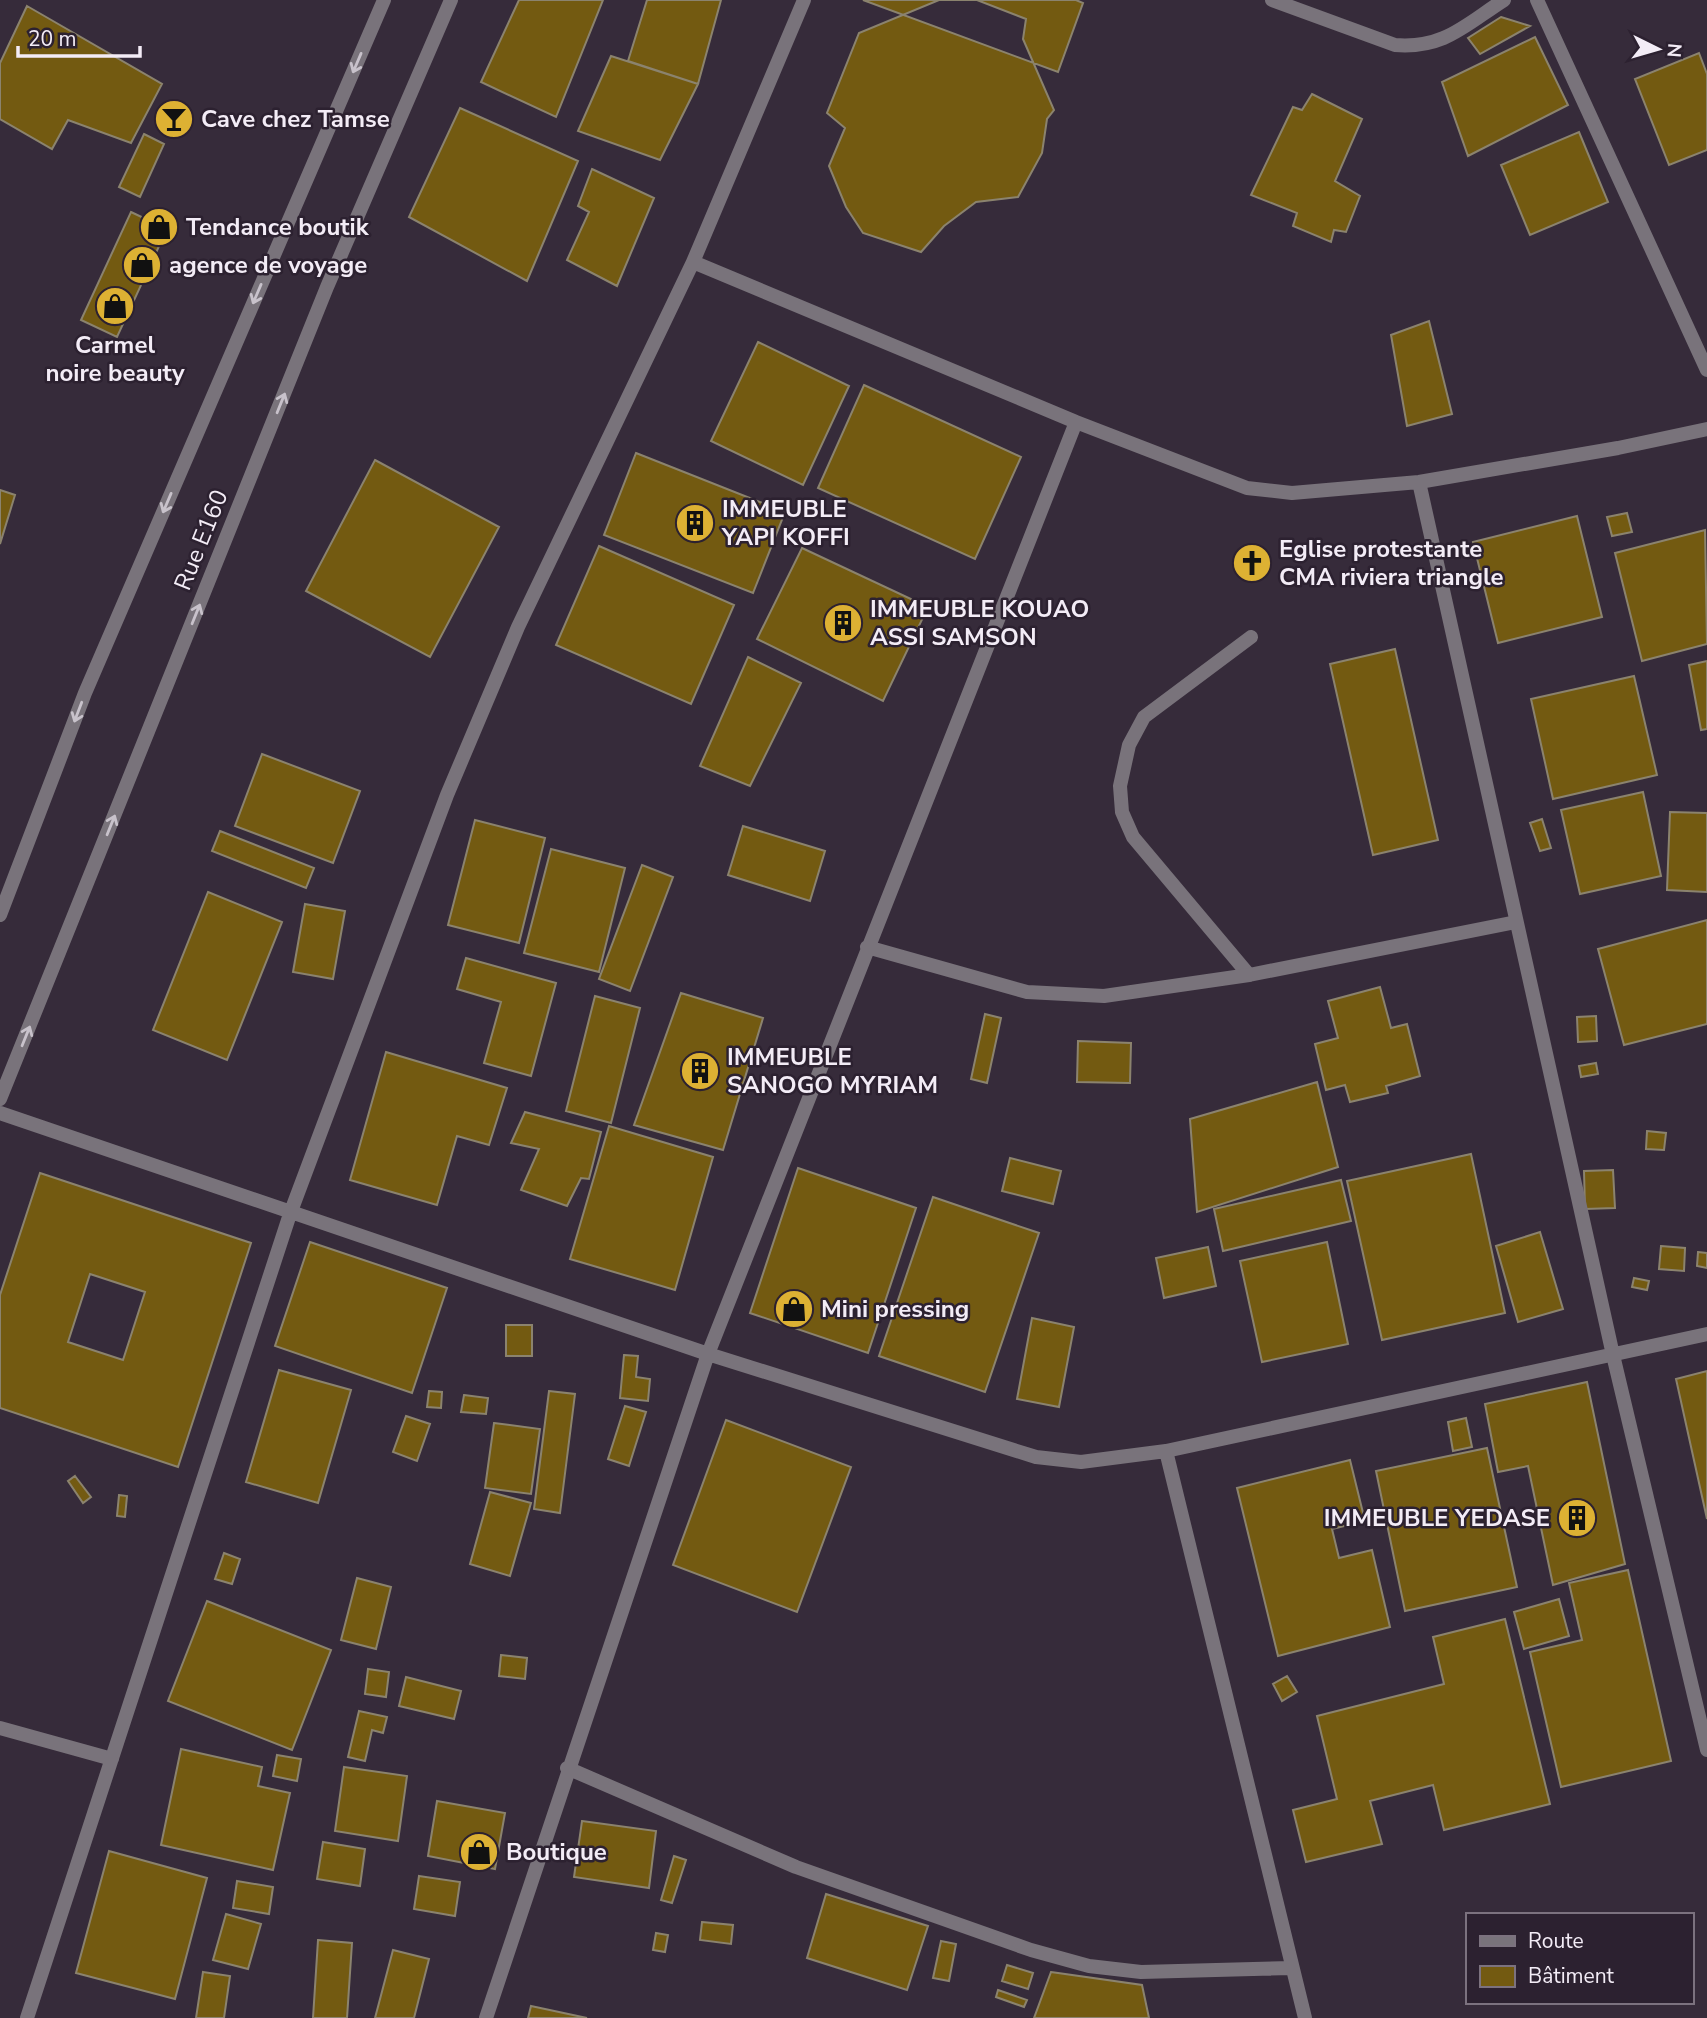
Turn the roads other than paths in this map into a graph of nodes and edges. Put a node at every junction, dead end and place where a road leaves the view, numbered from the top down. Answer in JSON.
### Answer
{"nodes":[{"id":1,"x":384,"y":0,"type":"edge"},
{"id":2,"x":451,"y":0,"type":"edge"},
{"id":3,"x":804,"y":0,"type":"edge"},
{"id":4,"x":1272,"y":0,"type":"edge"},
{"id":5,"x":1504,"y":0,"type":"edge"},
{"id":6,"x":1537,"y":0,"type":"edge"},
{"id":7,"x":693,"y":262,"type":"junction"},
{"id":8,"x":1707,"y":370,"type":"edge"},
{"id":9,"x":1076,"y":422,"type":"junction"},
{"id":10,"x":1707,"y":429,"type":"edge"},
{"id":11,"x":1419,"y":481,"type":"junction"},
{"id":12,"x":1251,"y":637,"type":"dead end"},
{"id":13,"x":0,"y":915,"type":"edge"},
{"id":14,"x":1516,"y":922,"type":"junction"},
{"id":15,"x":867,"y":947,"type":"junction"},
{"id":16,"x":1249,"y":975,"type":"junction"},
{"id":17,"x":0,"y":1099,"type":"edge"},
{"id":18,"x":0,"y":1113,"type":"edge"},
{"id":19,"x":290,"y":1214,"type":"junction"},
{"id":20,"x":1707,"y":1334,"type":"edge"},
{"id":21,"x":708,"y":1354,"type":"junction"},
{"id":22,"x":1613,"y":1355,"type":"junction"},
{"id":23,"x":1166,"y":1451,"type":"junction"},
{"id":24,"x":0,"y":1728,"type":"edge"},
{"id":25,"x":1707,"y":1750,"type":"edge"},
{"id":26,"x":112,"y":1759,"type":"junction"},
{"id":27,"x":567,"y":1768,"type":"junction"},
{"id":28,"x":1292,"y":1968,"type":"junction"},
{"id":29,"x":27,"y":2018,"type":"edge"},
{"id":30,"x":486,"y":2018,"type":"edge"},
{"id":31,"x":1305,"y":2018,"type":"edge"}],
"edges":[{"from":1,"to":13,"type":"street","name":"Rue E160","one_way":true},
{"from":17,"to":2,"type":"street","name":"Rue E160","one_way":true},
{"from":3,"to":7,"type":"street"},
{"from":4,"to":5,"type":"street"},
{"from":6,"to":8,"type":"street"},
{"from":7,"to":9,"type":"street"},
{"from":7,"to":19,"type":"street"},
{"from":9,"to":11,"type":"street"},
{"from":9,"to":15,"type":"street"},
{"from":10,"to":11,"type":"street"},
{"from":11,"to":14,"type":"street"},
{"from":12,"to":16,"type":"street"},
{"from":14,"to":16,"type":"street"},
{"from":14,"to":22,"type":"street"},
{"from":15,"to":16,"type":"street"},
{"from":15,"to":21,"type":"street"},
{"from":18,"to":19,"type":"street"},
{"from":19,"to":21,"type":"street"},
{"from":19,"to":26,"type":"street"},
{"from":20,"to":22,"type":"street"},
{"from":21,"to":23,"type":"street"},
{"from":21,"to":27,"type":"street"},
{"from":22,"to":23,"type":"street"},
{"from":22,"to":25,"type":"street"},
{"from":23,"to":28,"type":"street"},
{"from":24,"to":26,"type":"street"},
{"from":26,"to":29,"type":"street"},
{"from":27,"to":28,"type":"street"},
{"from":27,"to":30,"type":"street"},
{"from":28,"to":31,"type":"street"}]}
